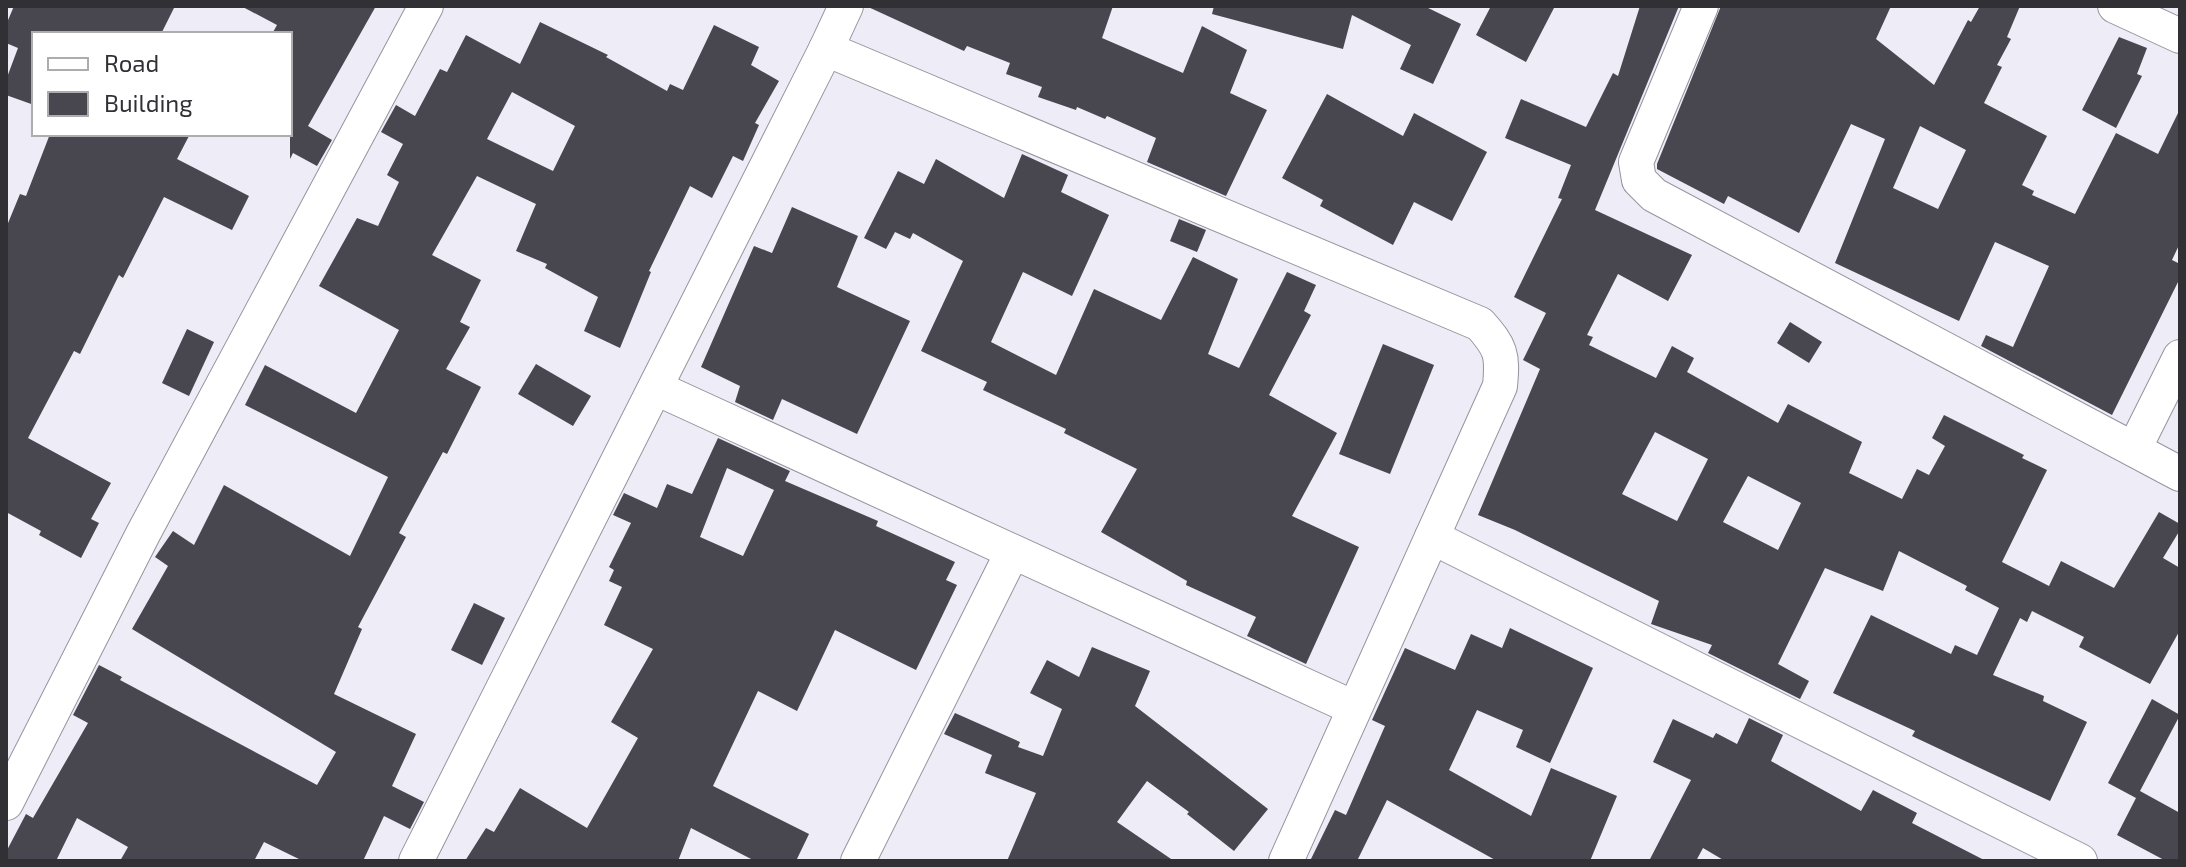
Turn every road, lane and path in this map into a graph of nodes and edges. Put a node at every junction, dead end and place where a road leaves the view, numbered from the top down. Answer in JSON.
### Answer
{"nodes":[{"id":1,"x":426,"y":6,"type":"edge"},
{"id":2,"x":846,"y":6,"type":"edge"},
{"id":3,"x":1701,"y":6,"type":"edge"},
{"id":4,"x":2115,"y":6,"type":"edge"},
{"id":5,"x":2180,"y":36,"type":"edge"},
{"id":6,"x":826,"y":49,"type":"junction"},
{"id":7,"x":2180,"y":357,"type":"edge"},
{"id":8,"x":656,"y":388,"type":"junction"},
{"id":9,"x":2134,"y":449,"type":"junction"},
{"id":10,"x":2180,"y":474,"type":"edge"},
{"id":11,"x":1432,"y":537,"type":"junction"},
{"id":12,"x":1012,"y":553,"type":"junction"},
{"id":13,"x":1354,"y":708,"type":"junction"},
{"id":14,"x":6,"y":803,"type":"edge"},
{"id":15,"x":416,"y":861,"type":"edge"},
{"id":16,"x":858,"y":861,"type":"edge"},
{"id":17,"x":1286,"y":861,"type":"edge"},
{"id":18,"x":2080,"y":861,"type":"edge"}],
"edges":[{"from":1,"to":14,"type":"street"},
{"from":2,"to":6,"type":"street"},
{"from":3,"to":9,"type":"street"},
{"from":4,"to":5,"type":"street"},
{"from":6,"to":8,"type":"street"},
{"from":6,"to":11,"type":"street"},
{"from":7,"to":9,"type":"street"},
{"from":8,"to":12,"type":"street"},
{"from":8,"to":15,"type":"street"},
{"from":9,"to":10,"type":"street"},
{"from":11,"to":13,"type":"street"},
{"from":11,"to":18,"type":"street"},
{"from":12,"to":13,"type":"street"},
{"from":12,"to":16,"type":"street"},
{"from":13,"to":17,"type":"street"}]}
